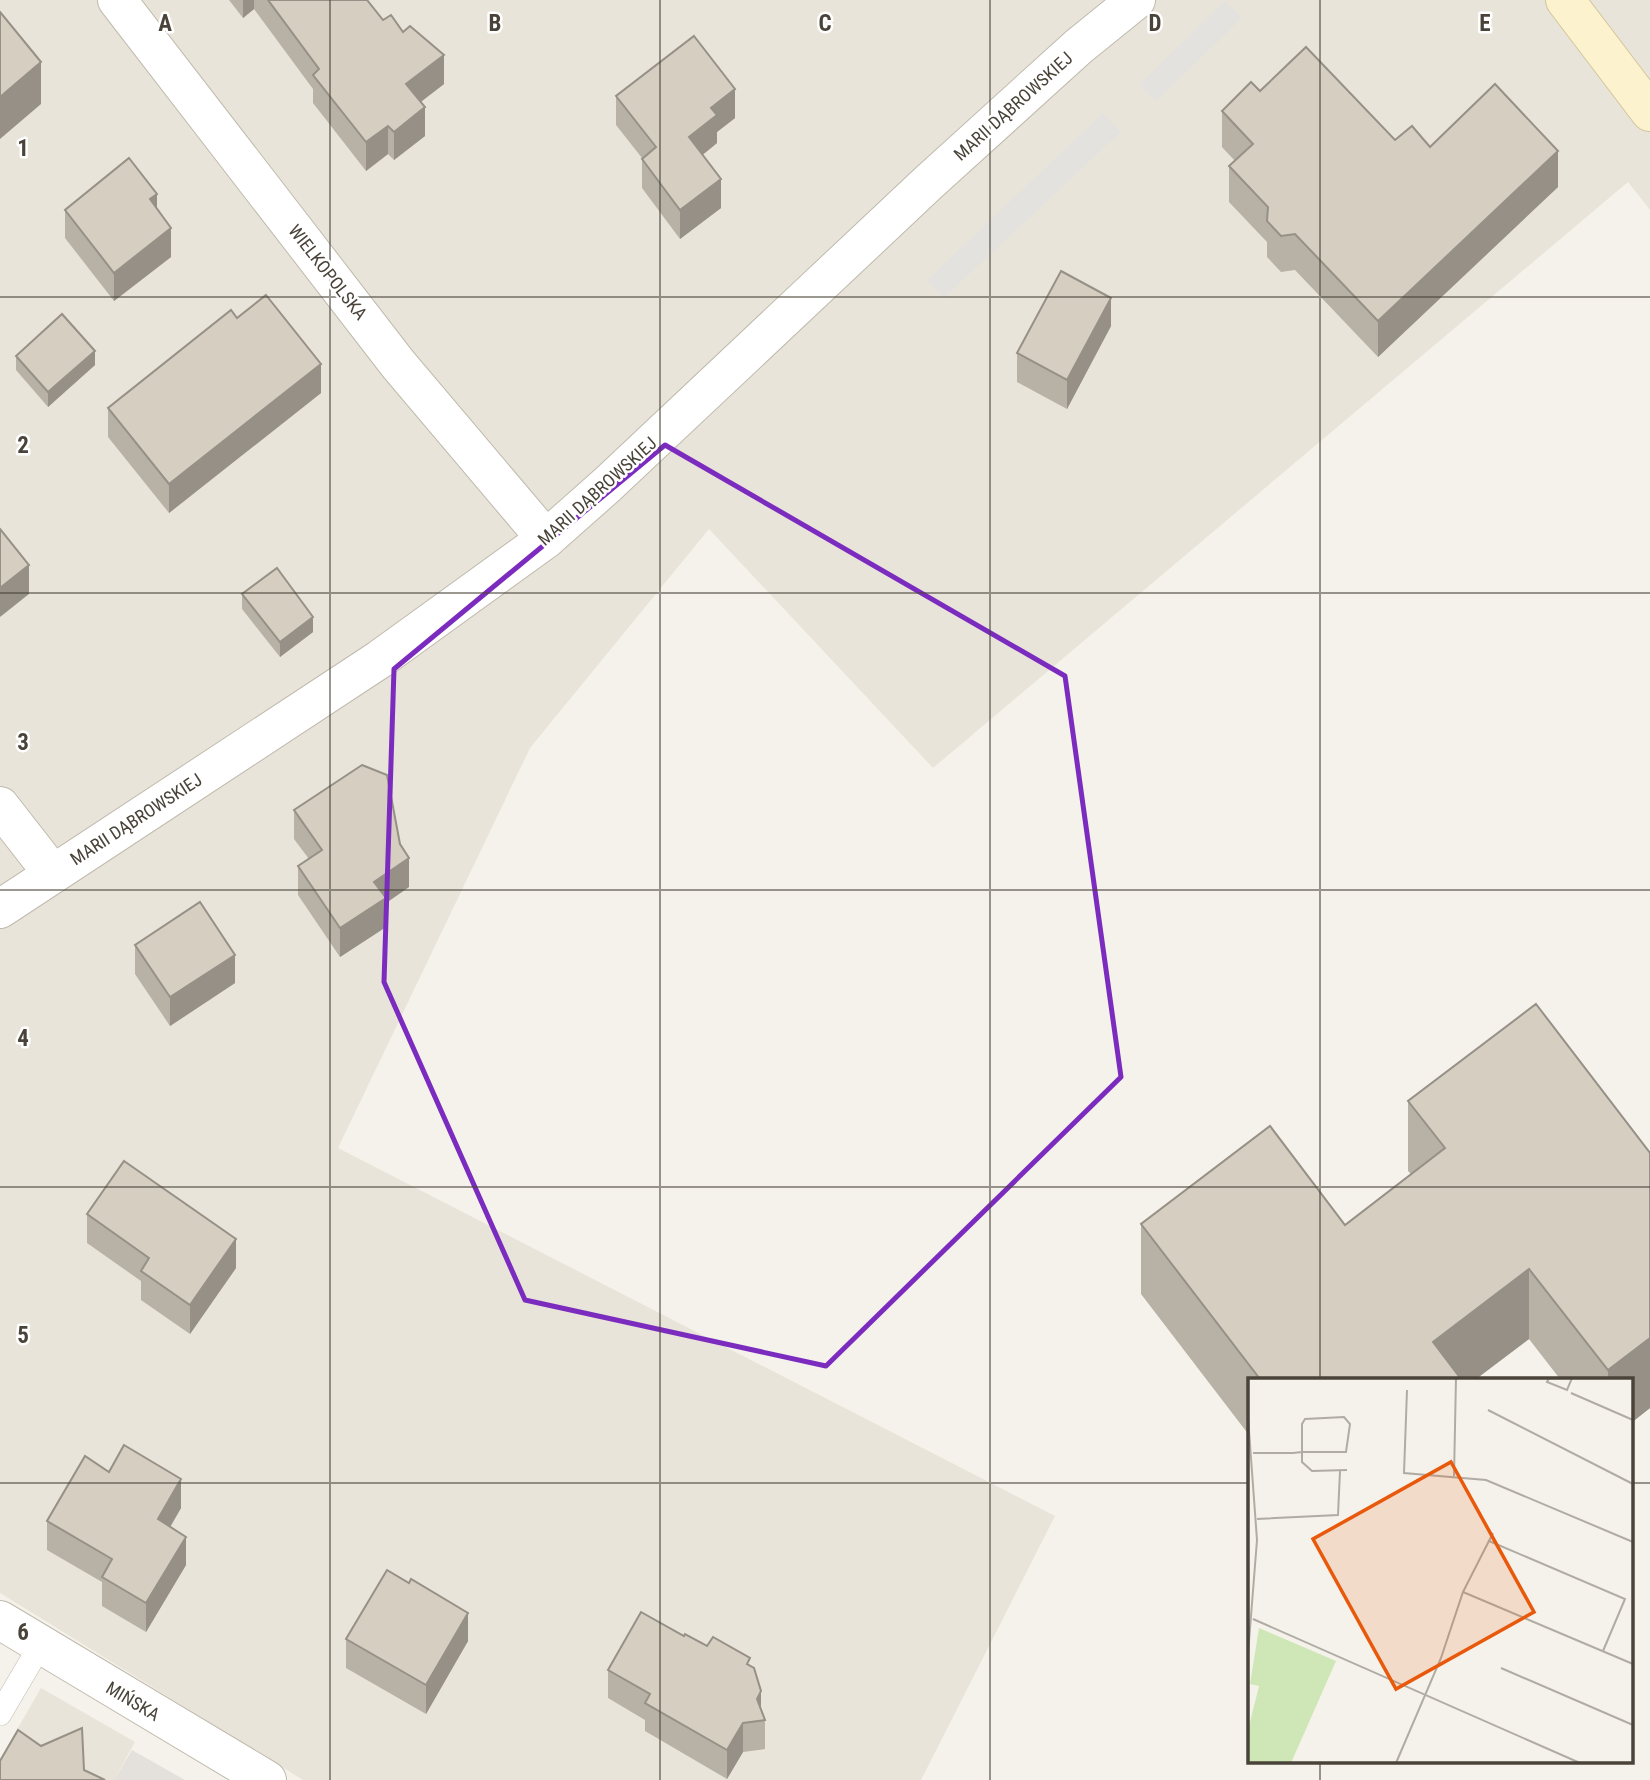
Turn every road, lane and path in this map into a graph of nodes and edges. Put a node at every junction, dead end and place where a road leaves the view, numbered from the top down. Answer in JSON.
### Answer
{"nodes":[{"id":1,"x":117,"y":0,"type":"edge"},
{"id":2,"x":1136,"y":0,"type":"edge"},
{"id":3,"x":1565,"y":0,"type":"edge"},
{"id":4,"x":1650,"y":112,"type":"edge"},
{"id":5,"x":546,"y":539,"type":"junction"},
{"id":6,"x":0,"y":806,"type":"edge"},
{"id":7,"x":53,"y":873,"type":"junction"},
{"id":8,"x":0,"y":909,"type":"edge"},
{"id":9,"x":0,"y":1620,"type":"edge"},
{"id":10,"x":40,"y":1646,"type":"junction"},
{"id":11,"x":0,"y":1714,"type":"edge"},
{"id":12,"x":267,"y":1780,"type":"edge"}],
"edges":[{"from":1,"to":5,"type":"street","name":"WIELKOPOLSKA"},
{"from":2,"to":5,"type":"street","name":"MARII DĄBROWSKIEJ"},
{"from":3,"to":4,"type":"street"},
{"from":5,"to":7,"type":"street","name":"MARII DĄBROWSKIEJ"},
{"from":6,"to":7,"type":"street"},
{"from":7,"to":8,"type":"street","name":"MARII DĄBROWSKIEJ"},
{"from":9,"to":10,"type":"street","name":"MIŃSKA"},
{"from":10,"to":11,"type":"lane"},
{"from":10,"to":12,"type":"street","name":"MIŃSKA"}]}
